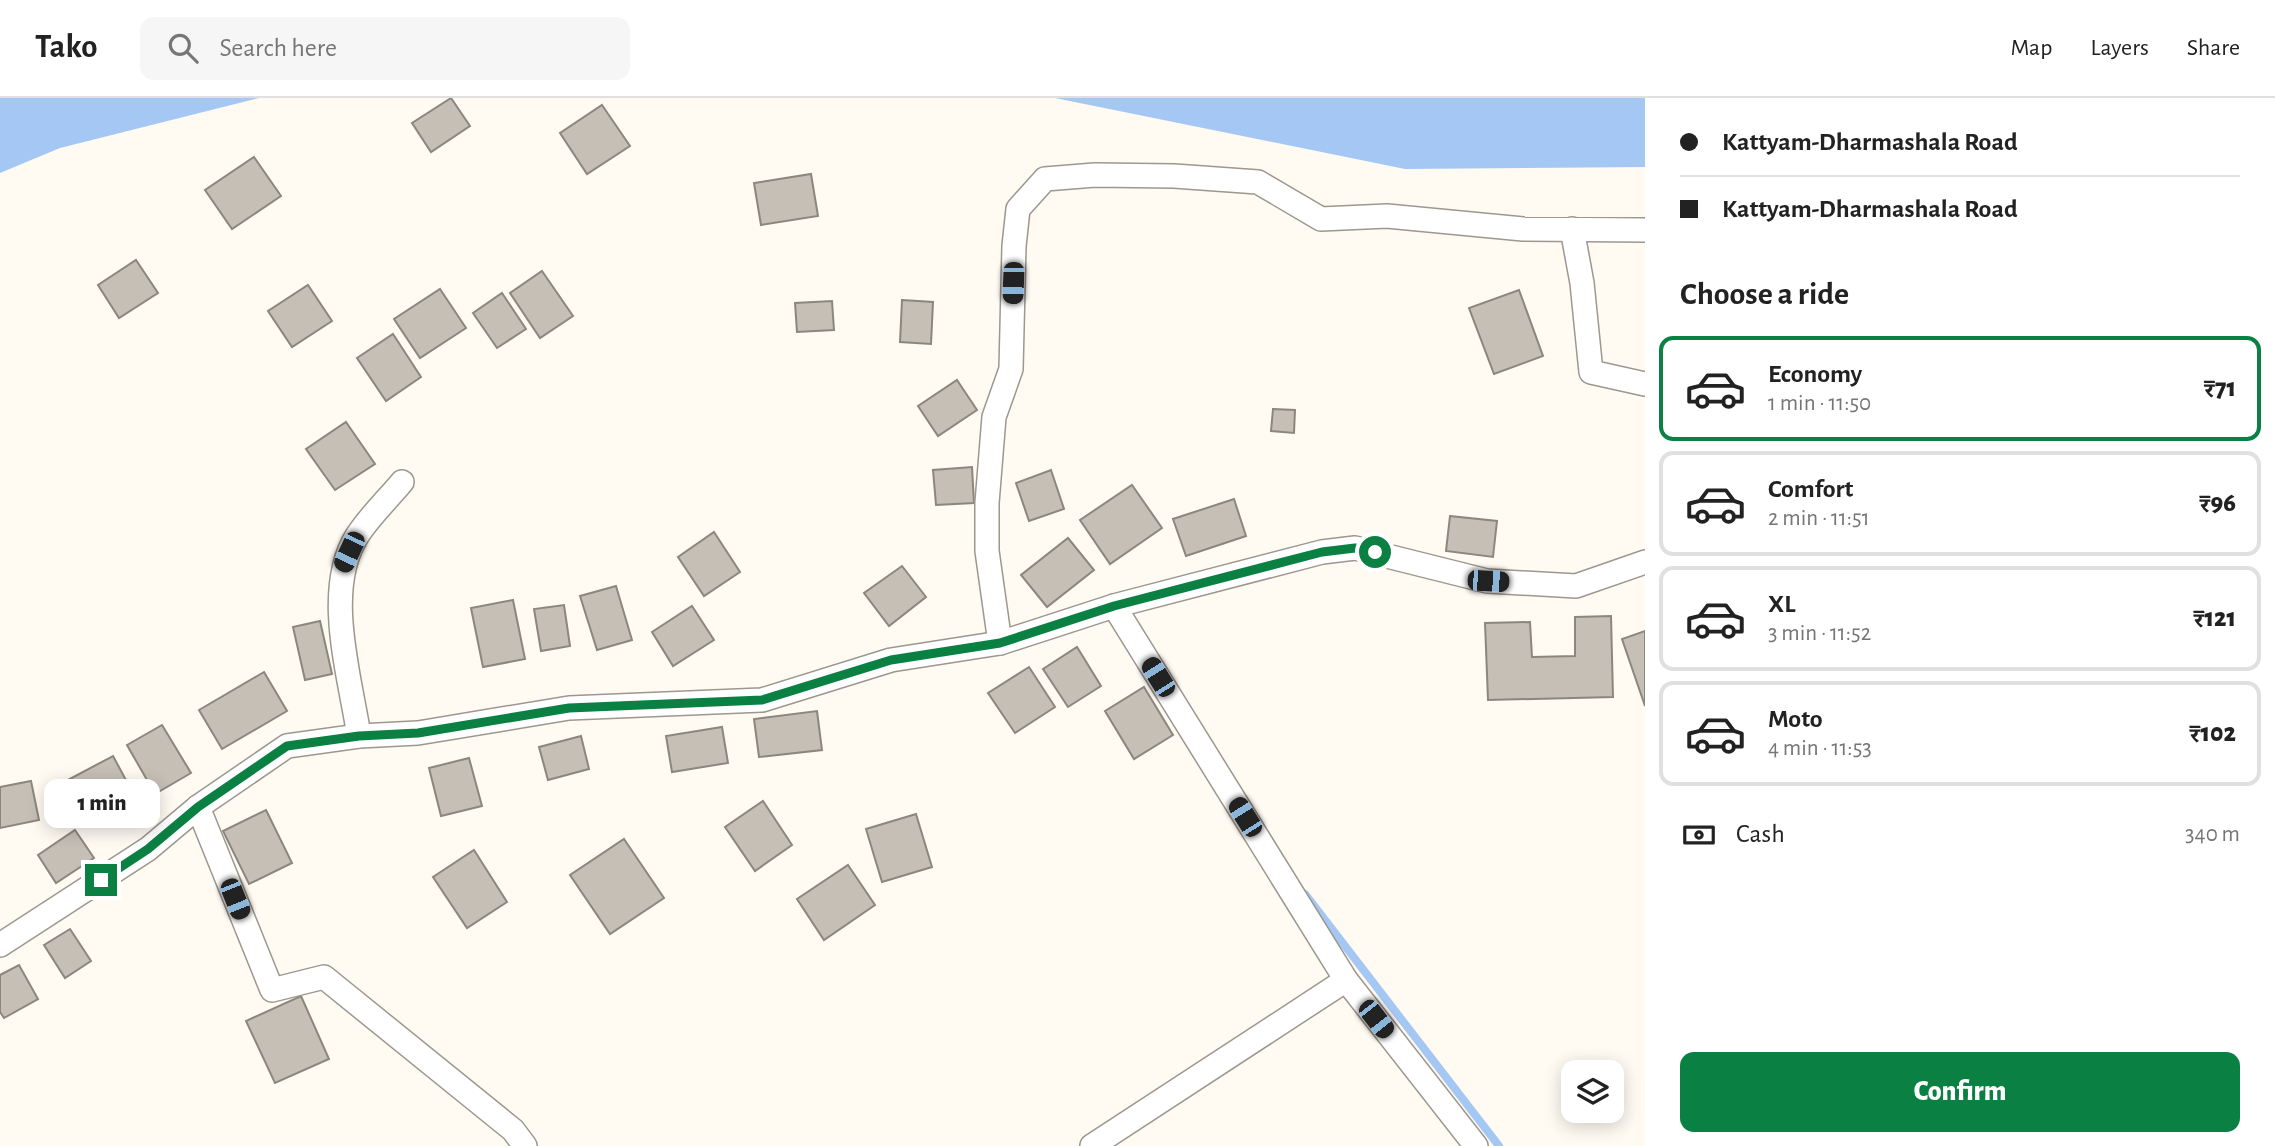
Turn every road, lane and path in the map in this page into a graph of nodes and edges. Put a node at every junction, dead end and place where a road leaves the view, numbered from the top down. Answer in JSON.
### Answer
{"nodes":[{"id":1,"x":1572,"y":229,"type":"junction"},
{"id":2,"x":1645,"y":230,"type":"edge"},
{"id":3,"x":1645,"y":384,"type":"edge"},
{"id":4,"x":402,"y":482,"type":"dead end"},
{"id":5,"x":1645,"y":562,"type":"edge"},
{"id":6,"x":1114,"y":606,"type":"junction"},
{"id":7,"x":1000,"y":643,"type":"junction"},
{"id":8,"x":359,"y":736,"type":"junction"},
{"id":9,"x":198,"y":807,"type":"junction"},
{"id":10,"x":0,"y":945,"type":"edge"},
{"id":11,"x":1346,"y":980,"type":"junction"},
{"id":12,"x":525,"y":1146,"type":"edge"},
{"id":13,"x":1092,"y":1146,"type":"edge"},
{"id":14,"x":1476,"y":1146,"type":"edge"}],
"edges":[{"from":1,"to":2,"type":"street"},
{"from":1,"to":3,"type":"street"},
{"from":1,"to":7,"type":"street"},
{"from":4,"to":8,"type":"street"},
{"from":5,"to":6,"type":"street"},
{"from":6,"to":7,"type":"street"},
{"from":6,"to":11,"type":"street"},
{"from":7,"to":8,"type":"street"},
{"from":8,"to":9,"type":"street"},
{"from":9,"to":10,"type":"street"},
{"from":9,"to":12,"type":"street"},
{"from":11,"to":13,"type":"street"},
{"from":11,"to":14,"type":"street"}]}
